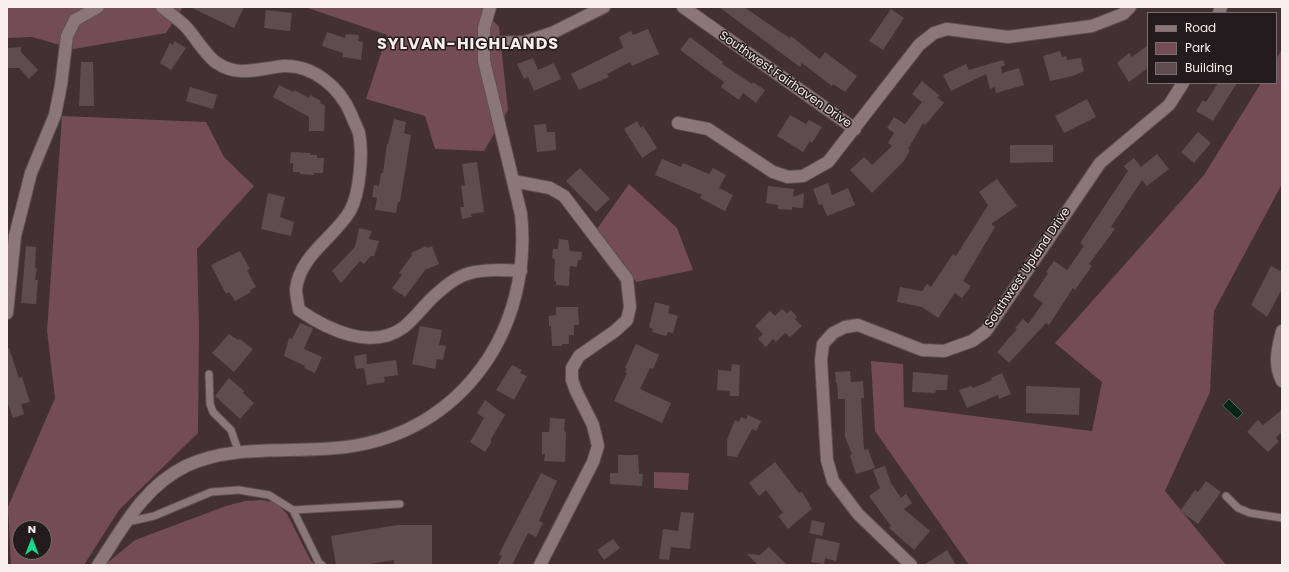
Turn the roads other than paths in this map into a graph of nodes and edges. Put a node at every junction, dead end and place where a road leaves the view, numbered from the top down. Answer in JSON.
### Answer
{"nodes":[{"id":1,"x":98,"y":7,"type":"edge"},
{"id":2,"x":162,"y":7,"type":"edge"},
{"id":3,"x":490,"y":7,"type":"edge"},
{"id":4,"x":604,"y":7,"type":"edge"},
{"id":5,"x":683,"y":7,"type":"edge"},
{"id":6,"x":1130,"y":7,"type":"edge"},
{"id":7,"x":484,"y":43,"type":"junction"},
{"id":8,"x":1183,"y":84,"type":"edge"},
{"id":9,"x":678,"y":123,"type":"dead end"},
{"id":10,"x":855,"y":129,"type":"junction"},
{"id":11,"x":513,"y":182,"type":"junction"},
{"id":12,"x":521,"y":271,"type":"junction"},
{"id":13,"x":7,"y":313,"type":"edge"},
{"id":14,"x":1282,"y":331,"type":"edge"},
{"id":15,"x":209,"y":374,"type":"dead end"},
{"id":16,"x":1282,"y":380,"type":"edge"},
{"id":17,"x":239,"y":453,"type":"junction"},
{"id":18,"x":1226,"y":496,"type":"dead end"},
{"id":19,"x":400,"y":504,"type":"dead end"},
{"id":20,"x":293,"y":510,"type":"junction"},
{"id":21,"x":1282,"y":518,"type":"edge"},
{"id":22,"x":127,"y":522,"type":"junction"},
{"id":23,"x":98,"y":565,"type":"edge"},
{"id":24,"x":322,"y":565,"type":"edge"},
{"id":25,"x":540,"y":565,"type":"edge"},
{"id":26,"x":911,"y":565,"type":"edge"}],
"edges":[{"from":1,"to":13,"type":"street"},
{"from":2,"to":12,"type":"street"},
{"from":3,"to":7,"type":"street"},
{"from":4,"to":7,"type":"street"},
{"from":5,"to":10,"type":"street","name":"Southwest Fairhaven Drive"},
{"from":6,"to":10,"type":"street","name":"Southwest Fairhaven Drive"},
{"from":7,"to":11,"type":"street"},
{"from":8,"to":26,"type":"street","name":"Southwest Upland Drive"},
{"from":9,"to":10,"type":"street"},
{"from":11,"to":12,"type":"street"},
{"from":11,"to":25,"type":"street"},
{"from":12,"to":17,"type":"street"},
{"from":14,"to":16,"type":"street"},
{"from":15,"to":17,"type":"lane"},
{"from":17,"to":22,"type":"street"},
{"from":18,"to":21,"type":"lane"},
{"from":19,"to":20,"type":"lane"},
{"from":20,"to":22,"type":"lane"},
{"from":20,"to":24,"type":"lane"},
{"from":22,"to":23,"type":"street"}]}
